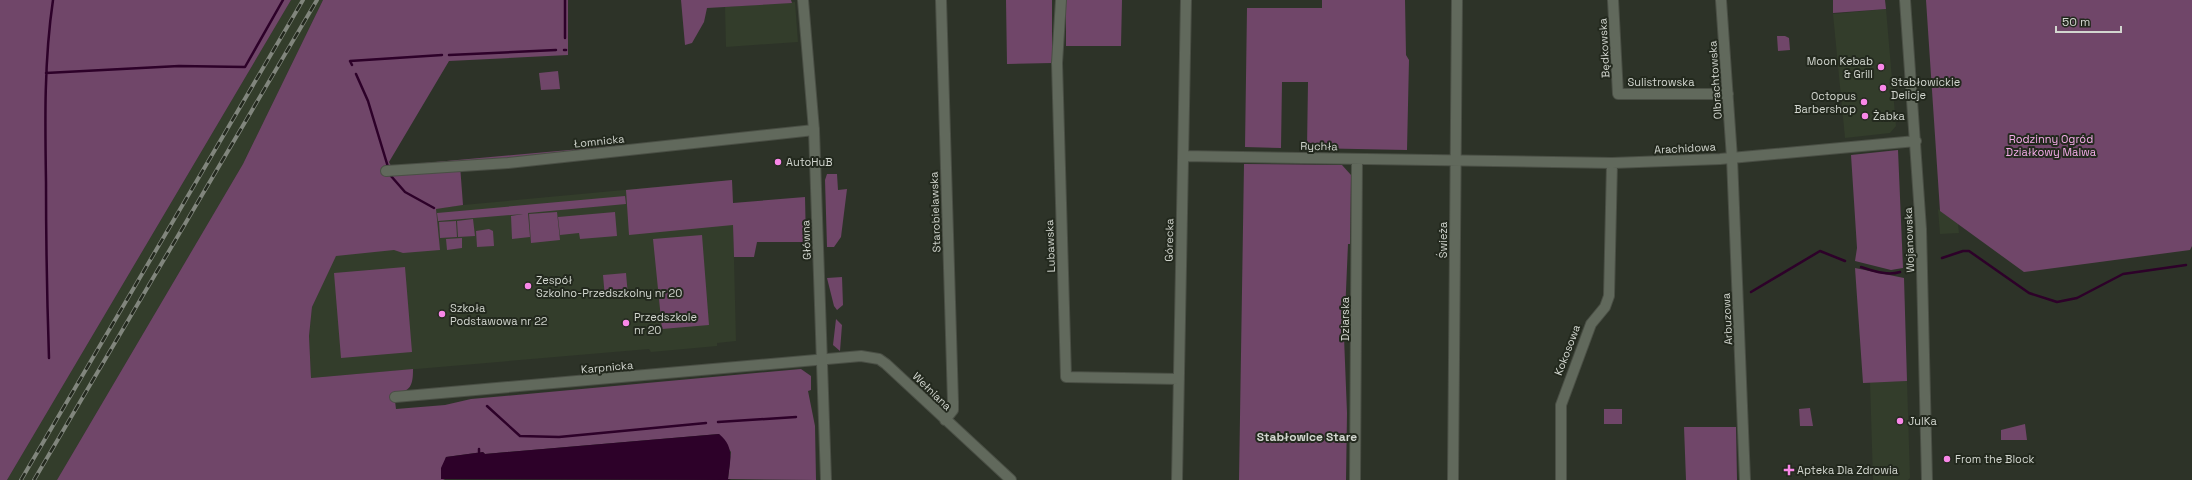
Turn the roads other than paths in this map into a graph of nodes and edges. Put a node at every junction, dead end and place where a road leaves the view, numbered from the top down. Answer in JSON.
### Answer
{"nodes":[{"id":1,"x":803,"y":0,"type":"edge"},
{"id":2,"x":941,"y":0,"type":"edge"},
{"id":3,"x":1061,"y":0,"type":"edge"},
{"id":4,"x":1186,"y":0,"type":"edge"},
{"id":5,"x":1457,"y":0,"type":"edge"},
{"id":6,"x":1613,"y":0,"type":"edge"},
{"id":7,"x":1721,"y":0,"type":"edge"},
{"id":8,"x":1905,"y":0,"type":"edge"},
{"id":9,"x":1618,"y":94,"type":"joint"},
{"id":10,"x":1728,"y":94,"type":"junction"},
{"id":11,"x":814,"y":130,"type":"junction"},
{"id":12,"x":1916,"y":141,"type":"junction"},
{"id":13,"x":1183,"y":156,"type":"junction"},
{"id":14,"x":1732,"y":158,"type":"junction"},
{"id":15,"x":1357,"y":159,"type":"junction"},
{"id":16,"x":1455,"y":161,"type":"junction"},
{"id":17,"x":1612,"y":163,"type":"junction"},
{"id":18,"x":386,"y":171,"type":"dead end"},
{"id":19,"x":822,"y":361,"type":"junction"},
{"id":20,"x":1179,"y":379,"type":"junction"},
{"id":21,"x":395,"y":397,"type":"dead end"},
{"id":22,"x":945,"y":420,"type":"junction"},
{"id":23,"x":826,"y":480,"type":"edge"},
{"id":24,"x":1011,"y":480,"type":"edge"},
{"id":25,"x":1177,"y":480,"type":"edge"},
{"id":26,"x":1355,"y":480,"type":"edge"},
{"id":27,"x":1453,"y":480,"type":"edge"},
{"id":28,"x":1561,"y":480,"type":"edge"},
{"id":29,"x":1744,"y":480,"type":"edge"},
{"id":30,"x":1927,"y":480,"type":"edge"}],
"edges":[{"from":1,"to":11,"type":"street","name":"Główna"},
{"from":2,"to":22,"type":"street","name":"Starobielawska"},
{"from":3,"to":20,"type":"street","name":"Lubawska"},
{"from":4,"to":13,"type":"street","name":"Górecka"},
{"from":5,"to":16,"type":"street","name":"Świeża"},
{"from":6,"to":9,"type":"street","name":"Będkowska"},
{"from":7,"to":10,"type":"street","name":"Olbrachtowska"},
{"from":8,"to":12,"type":"street","name":"Wojanowska"},
{"from":9,"to":10,"type":"street","name":"Sulistrowska"},
{"from":10,"to":14,"type":"street","name":"Olbrachtowska"},
{"from":11,"to":18,"type":"street","name":"Łomnicka"},
{"from":11,"to":19,"type":"street","name":"Główna"},
{"from":12,"to":14,"type":"street","name":"Arachidowa"},
{"from":12,"to":30,"type":"street","name":"Wojanowska"},
{"from":13,"to":15,"type":"street","name":"Rychła"},
{"from":13,"to":20,"type":"street","name":"Górecka"},
{"from":14,"to":17,"type":"street","name":"Arachidowa"},
{"from":14,"to":29,"type":"street","name":"Arbuzowa"},
{"from":15,"to":16,"type":"street","name":"Rychła"},
{"from":15,"to":26,"type":"street","name":"Dziarska"},
{"from":16,"to":17,"type":"street","name":"Arachidowa"},
{"from":16,"to":27,"type":"street","name":"Świeża"},
{"from":17,"to":28,"type":"street","name":"Kokosowa"},
{"from":19,"to":21,"type":"street","name":"Karpnicka"},
{"from":19,"to":22,"type":"street","name":"Wełniana"},
{"from":19,"to":23,"type":"street","name":"Główna"},
{"from":20,"to":25,"type":"street","name":"Górecka"},
{"from":22,"to":24,"type":"street","name":"Wełniana"}]}
